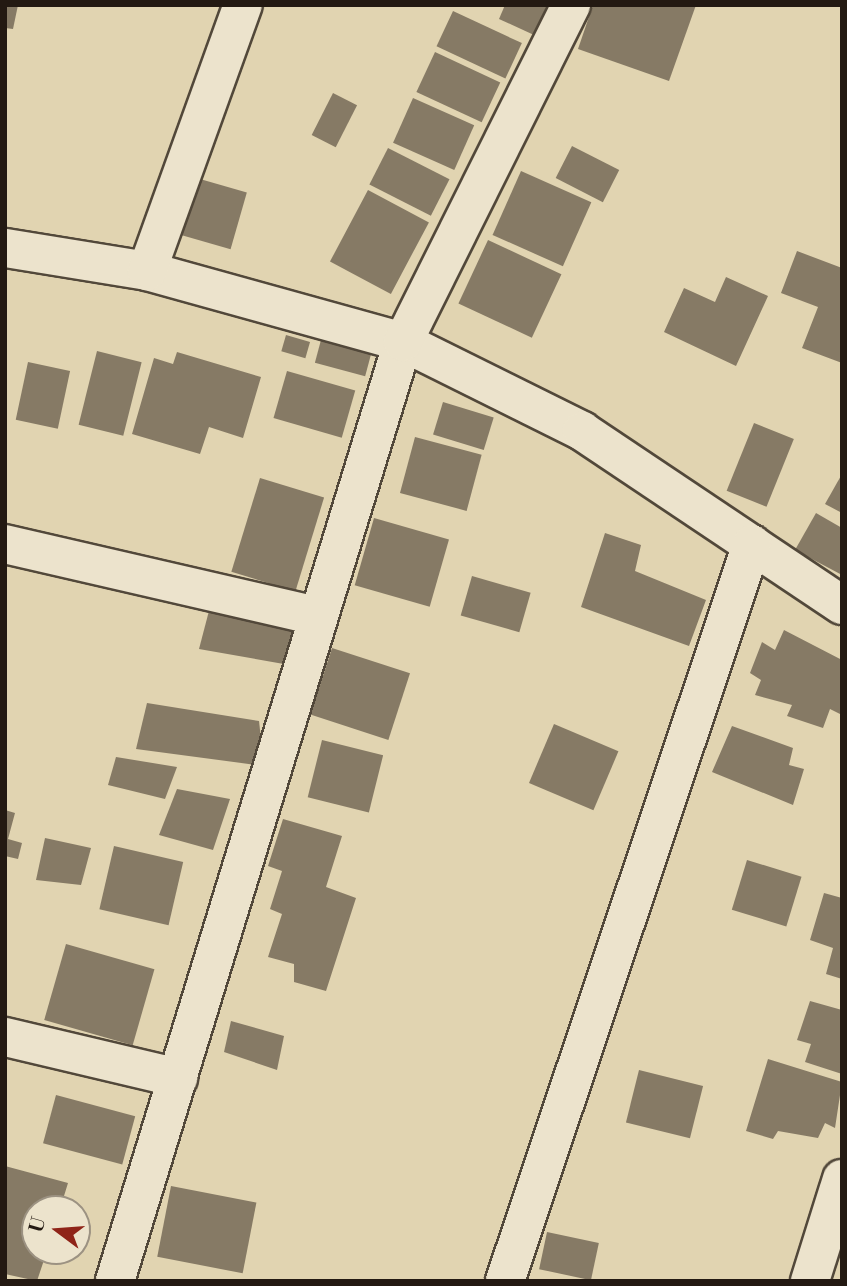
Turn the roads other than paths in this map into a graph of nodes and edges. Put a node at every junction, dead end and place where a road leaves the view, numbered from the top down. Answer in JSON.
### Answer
{"nodes":[{"id":1,"x":243,"y":5,"type":"edge"},
{"id":2,"x":571,"y":5,"type":"edge"},
{"id":3,"x":5,"y":248,"type":"edge"},
{"id":4,"x":147,"y":271,"type":"junction"},
{"id":5,"x":403,"y":342,"type":"junction"},
{"id":6,"x":5,"y":544,"type":"edge"},
{"id":7,"x":746,"y":560,"type":"junction"},
{"id":8,"x":842,"y":605,"type":"edge"},
{"id":9,"x":318,"y":616,"type":"junction"},
{"id":10,"x":5,"y":1037,"type":"edge"},
{"id":11,"x":177,"y":1078,"type":"junction"},
{"id":12,"x":842,"y":1179,"type":"edge"},
{"id":13,"x":115,"y":1281,"type":"edge"},
{"id":14,"x":505,"y":1281,"type":"edge"},
{"id":15,"x":810,"y":1281,"type":"edge"}],
"edges":[{"from":1,"to":4,"type":"street"},
{"from":2,"to":5,"type":"street"},
{"from":3,"to":4,"type":"street"},
{"from":4,"to":5,"type":"street"},
{"from":5,"to":7,"type":"street"},
{"from":5,"to":9,"type":"street"},
{"from":6,"to":9,"type":"street"},
{"from":7,"to":8,"type":"street"},
{"from":7,"to":14,"type":"street"},
{"from":9,"to":11,"type":"street"},
{"from":10,"to":11,"type":"street"},
{"from":11,"to":13,"type":"street"},
{"from":12,"to":15,"type":"street"}]}
